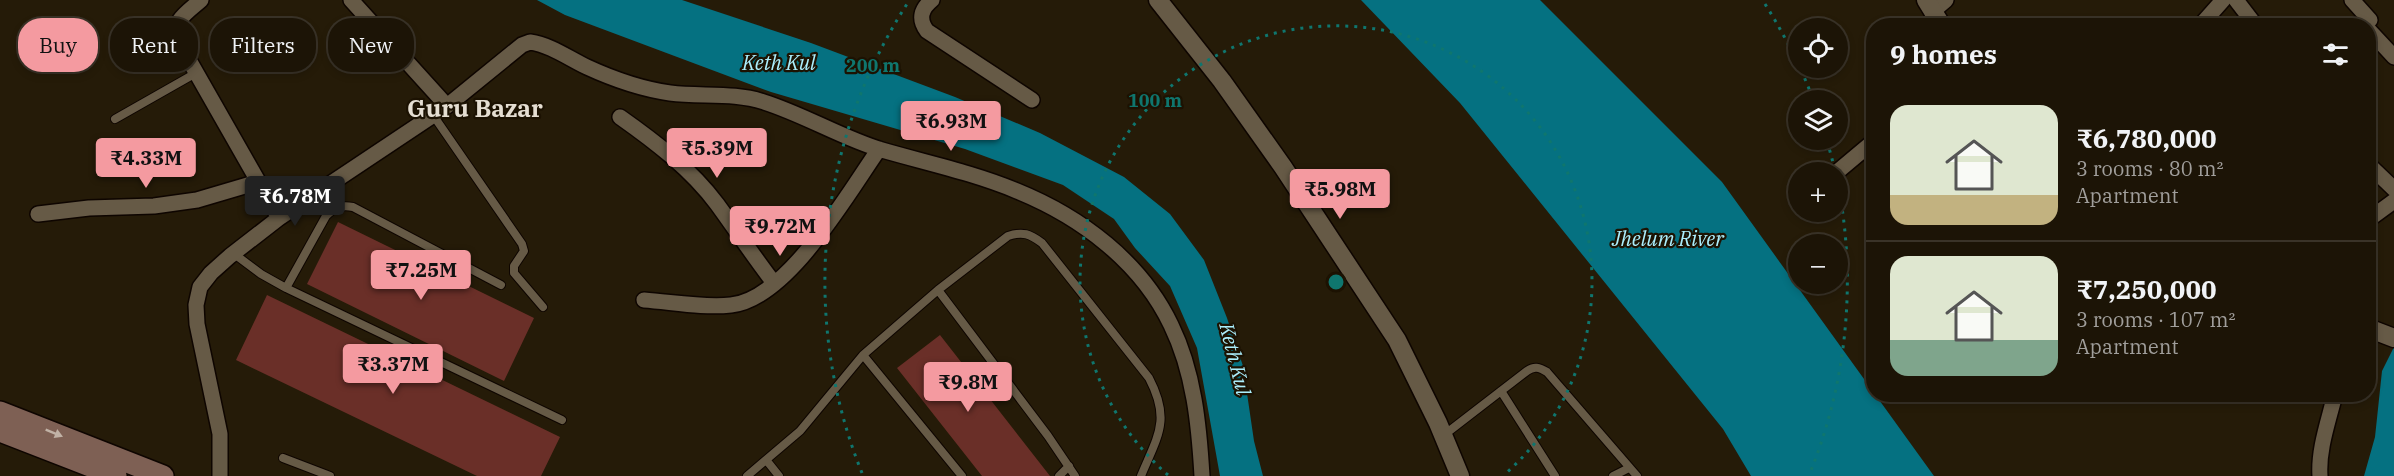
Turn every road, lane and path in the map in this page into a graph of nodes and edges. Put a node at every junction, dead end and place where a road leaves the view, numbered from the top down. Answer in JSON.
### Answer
{"nodes":[{"id":1,"x":201,"y":0,"type":"edge"},
{"id":2,"x":351,"y":0,"type":"edge"},
{"id":3,"x":932,"y":0,"type":"edge"},
{"id":4,"x":1158,"y":0,"type":"edge"},
{"id":5,"x":1946,"y":0,"type":"edge"},
{"id":6,"x":2223,"y":0,"type":"edge"},
{"id":7,"x":2236,"y":0,"type":"edge"},
{"id":8,"x":2352,"y":0,"type":"edge"},
{"id":9,"x":1933,"y":13,"type":"edge"},
{"id":10,"x":2207,"y":18,"type":"edge"},
{"id":11,"x":2250,"y":18,"type":"edge"},
{"id":12,"x":2363,"y":18,"type":"edge"},
{"id":13,"x":2376,"y":36,"type":"edge"},
{"id":14,"x":2394,"y":57,"type":"edge"},
{"id":15,"x":196,"y":73,"type":"junction"},
{"id":16,"x":1032,"y":100,"type":"dead end"},
{"id":17,"x":447,"y":106,"type":"junction"},
{"id":18,"x":433,"y":115,"type":"junction"},
{"id":19,"x":620,"y":117,"type":"dead end"},
{"id":20,"x":115,"y":119,"type":"dead end"},
{"id":21,"x":1866,"y":148,"type":"edge"},
{"id":22,"x":879,"y":149,"type":"junction"},
{"id":23,"x":1848,"y":163,"type":"edge"},
{"id":24,"x":2376,"y":172,"type":"edge"},
{"id":25,"x":258,"y":182,"type":"junction"},
{"id":26,"x":2394,"y":189,"type":"edge"},
{"id":27,"x":2394,"y":201,"type":"edge"},
{"id":28,"x":38,"y":214,"type":"dead end"},
{"id":29,"x":2376,"y":214,"type":"edge"},
{"id":30,"x":279,"y":218,"type":"junction"},
{"id":31,"x":233,"y":254,"type":"junction"},
{"id":32,"x":774,"y":283,"type":"junction"},
{"id":33,"x":501,"y":285,"type":"dead end"},
{"id":34,"x":285,"y":288,"type":"junction"},
{"id":35,"x":938,"y":290,"type":"junction"},
{"id":36,"x":644,"y":300,"type":"dead end"},
{"id":37,"x":543,"y":307,"type":"dead end"},
{"id":38,"x":2376,"y":331,"type":"edge"},
{"id":39,"x":2394,"y":338,"type":"edge"},
{"id":40,"x":863,"y":355,"type":"junction"},
{"id":41,"x":1501,"y":391,"type":"junction"},
{"id":42,"x":2334,"y":402,"type":"edge"},
{"id":43,"x":0,"y":412,"type":"edge"},
{"id":44,"x":562,"y":420,"type":"dead end"},
{"id":45,"x":0,"y":431,"type":"edge"},
{"id":46,"x":1443,"y":436,"type":"junction"},
{"id":47,"x":283,"y":458,"type":"dead end"},
{"id":48,"x":767,"y":461,"type":"junction"},
{"id":49,"x":1069,"y":466,"type":"junction"},
{"id":50,"x":1629,"y":468,"type":"junction"},
{"id":51,"x":116,"y":476,"type":"edge"},
{"id":52,"x":163,"y":476,"type":"edge"},
{"id":53,"x":220,"y":476,"type":"edge"},
{"id":54,"x":330,"y":476,"type":"edge"},
{"id":55,"x":747,"y":476,"type":"edge"},
{"id":56,"x":778,"y":476,"type":"edge"},
{"id":57,"x":962,"y":476,"type":"edge"},
{"id":58,"x":1059,"y":476,"type":"edge"},
{"id":59,"x":1076,"y":476,"type":"edge"},
{"id":60,"x":1142,"y":476,"type":"edge"},
{"id":61,"x":1202,"y":476,"type":"edge"},
{"id":62,"x":1460,"y":476,"type":"edge"},
{"id":63,"x":1555,"y":476,"type":"edge"},
{"id":64,"x":1614,"y":476,"type":"edge"},
{"id":65,"x":1637,"y":476,"type":"edge"},
{"id":66,"x":2320,"y":476,"type":"edge"}],
"edges":[{"from":1,"to":15,"type":"street"},
{"from":2,"to":17,"type":"street"},
{"from":3,"to":16,"type":"street"},
{"from":4,"to":46,"type":"street"},
{"from":5,"to":9,"type":"street"},
{"from":6,"to":10,"type":"street"},
{"from":7,"to":11,"type":"street"},
{"from":8,"to":12,"type":"street"},
{"from":13,"to":14,"type":"street"},
{"from":15,"to":20,"type":"lane"},
{"from":15,"to":25,"type":"street"},
{"from":17,"to":18,"type":"street"},
{"from":17,"to":22,"type":"street"},
{"from":18,"to":30,"type":"street"},
{"from":18,"to":37,"type":"lane"},
{"from":19,"to":32,"type":"street"},
{"from":21,"to":23,"type":"street"},
{"from":22,"to":32,"type":"street"},
{"from":22,"to":61,"type":"street"},
{"from":24,"to":26,"type":"street"},
{"from":25,"to":28,"type":"street"},
{"from":25,"to":30,"type":"street"},
{"from":27,"to":29,"type":"street"},
{"from":30,"to":31,"type":"street"},
{"from":31,"to":34,"type":"lane"},
{"from":31,"to":53,"type":"street"},
{"from":32,"to":36,"type":"street"},
{"from":33,"to":34,"type":"lane"},
{"from":34,"to":44,"type":"lane"},
{"from":35,"to":40,"type":"lane"},
{"from":35,"to":49,"type":"lane"},
{"from":35,"to":60,"type":"lane"},
{"from":38,"to":39,"type":"street"},
{"from":40,"to":48,"type":"lane"},
{"from":40,"to":57,"type":"lane"},
{"from":41,"to":46,"type":"lane"},
{"from":41,"to":50,"type":"lane"},
{"from":41,"to":63,"type":"lane"},
{"from":42,"to":66,"type":"street"},
{"from":43,"to":52,"type":"main road","one_way":true},
{"from":45,"to":51,"type":"main road"},
{"from":46,"to":62,"type":"street"},
{"from":47,"to":54,"type":"lane"},
{"from":48,"to":55,"type":"lane"},
{"from":48,"to":56,"type":"lane"},
{"from":49,"to":58,"type":"lane"},
{"from":49,"to":59,"type":"lane"},
{"from":50,"to":64,"type":"lane"},
{"from":50,"to":65,"type":"lane"}]}
